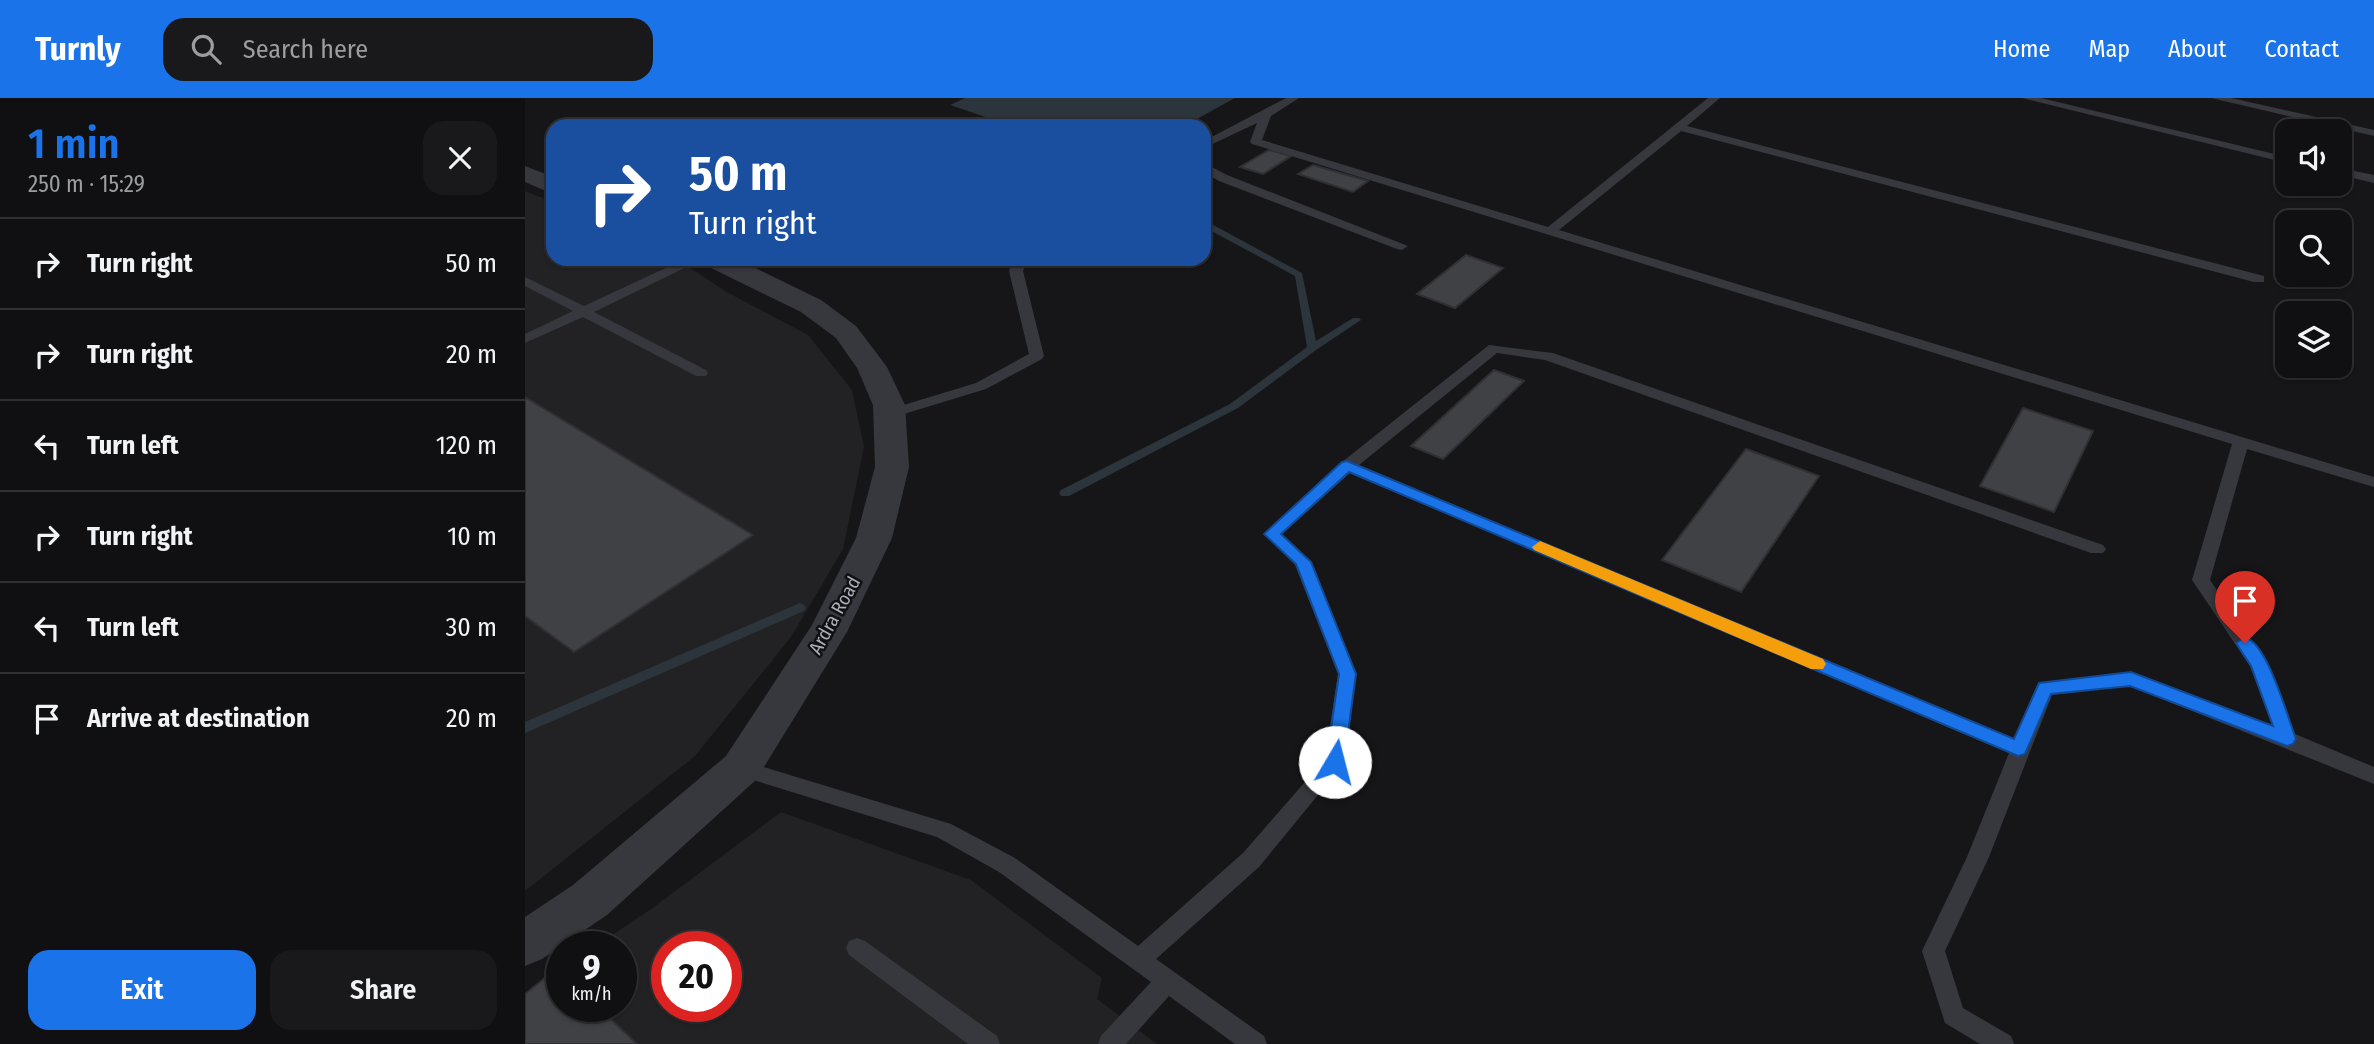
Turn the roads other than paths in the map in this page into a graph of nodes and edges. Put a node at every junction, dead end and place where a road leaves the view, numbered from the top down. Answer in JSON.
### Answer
{"nodes":[{"id":1,"x":1294,"y":98,"type":"edge"},
{"id":2,"x":1715,"y":98,"type":"edge"},
{"id":3,"x":2027,"y":98,"type":"edge"},
{"id":4,"x":2216,"y":98,"type":"edge"},
{"id":5,"x":1266,"y":114,"type":"junction"},
{"id":6,"x":1682,"y":128,"type":"junction"},
{"id":7,"x":2374,"y":133,"type":"edge"},
{"id":8,"x":1211,"y":142,"type":"edge"},
{"id":9,"x":2275,"y":157,"type":"edge"},
{"id":10,"x":1211,"y":171,"type":"edge"},
{"id":11,"x":525,"y":173,"type":"edge"},
{"id":12,"x":2352,"y":174,"type":"edge"},
{"id":13,"x":2374,"y":179,"type":"edge"},
{"id":14,"x":546,"y":183,"type":"edge"},
{"id":15,"x":1548,"y":233,"type":"junction"},
{"id":16,"x":1402,"y":246,"type":"dead end"},
{"id":17,"x":682,"y":266,"type":"edge"},
{"id":18,"x":729,"y":266,"type":"edge"},
{"id":19,"x":1018,"y":266,"type":"edge"},
{"id":20,"x":2259,"y":279,"type":"dead end"},
{"id":21,"x":525,"y":281,"type":"edge"},
{"id":22,"x":583,"y":312,"type":"junction"},
{"id":23,"x":525,"y":339,"type":"edge"},
{"id":24,"x":701,"y":373,"type":"dead end"},
{"id":25,"x":889,"y":414,"type":"junction"},
{"id":26,"x":2241,"y":441,"type":"junction"},
{"id":27,"x":1347,"y":466,"type":"junction"},
{"id":28,"x":2374,"y":482,"type":"edge"},
{"id":29,"x":2097,"y":549,"type":"dead end"},
{"id":30,"x":2287,"y":739,"type":"junction"},
{"id":31,"x":2018,"y":749,"type":"junction"},
{"id":32,"x":741,"y":768,"type":"junction"},
{"id":33,"x":2374,"y":776,"type":"edge"},
{"id":34,"x":525,"y":944,"type":"edge"},
{"id":35,"x":857,"y":948,"type":"dead end"},
{"id":36,"x":1140,"y":959,"type":"junction"},
{"id":37,"x":1168,"y":980,"type":"junction"},
{"id":38,"x":988,"y":1044,"type":"edge"},
{"id":39,"x":1111,"y":1044,"type":"edge"},
{"id":40,"x":1255,"y":1044,"type":"edge"},
{"id":41,"x":2002,"y":1044,"type":"edge"}],
"edges":[{"from":1,"to":5,"type":"lane"},
{"from":2,"to":6,"type":"lane"},
{"from":3,"to":9,"type":"lane"},
{"from":4,"to":7,"type":"lane"},
{"from":5,"to":8,"type":"lane"},
{"from":5,"to":15,"type":"lane"},
{"from":6,"to":15,"type":"lane"},
{"from":6,"to":20,"type":"lane"},
{"from":10,"to":16,"type":"lane"},
{"from":11,"to":14,"type":"street"},
{"from":12,"to":13,"type":"lane"},
{"from":15,"to":26,"type":"lane"},
{"from":17,"to":22,"type":"lane"},
{"from":18,"to":25,"type":"street","name":"Ardra Road"},
{"from":19,"to":25,"type":"lane"},
{"from":21,"to":22,"type":"lane"},
{"from":22,"to":23,"type":"lane"},
{"from":22,"to":24,"type":"lane"},
{"from":25,"to":32,"type":"street","name":"Ardra Road"},
{"from":26,"to":28,"type":"lane"},
{"from":26,"to":30,"type":"lane"},
{"from":27,"to":29,"type":"lane"},
{"from":27,"to":31,"type":"lane"},
{"from":27,"to":36,"type":"lane"},
{"from":30,"to":31,"type":"lane"},
{"from":30,"to":33,"type":"lane"},
{"from":31,"to":41,"type":"lane"},
{"from":32,"to":34,"type":"street","name":"Ardra Road"},
{"from":32,"to":36,"type":"lane"},
{"from":35,"to":38,"type":"lane"},
{"from":36,"to":37,"type":"lane"},
{"from":37,"to":39,"type":"lane"},
{"from":37,"to":40,"type":"lane"}]}
